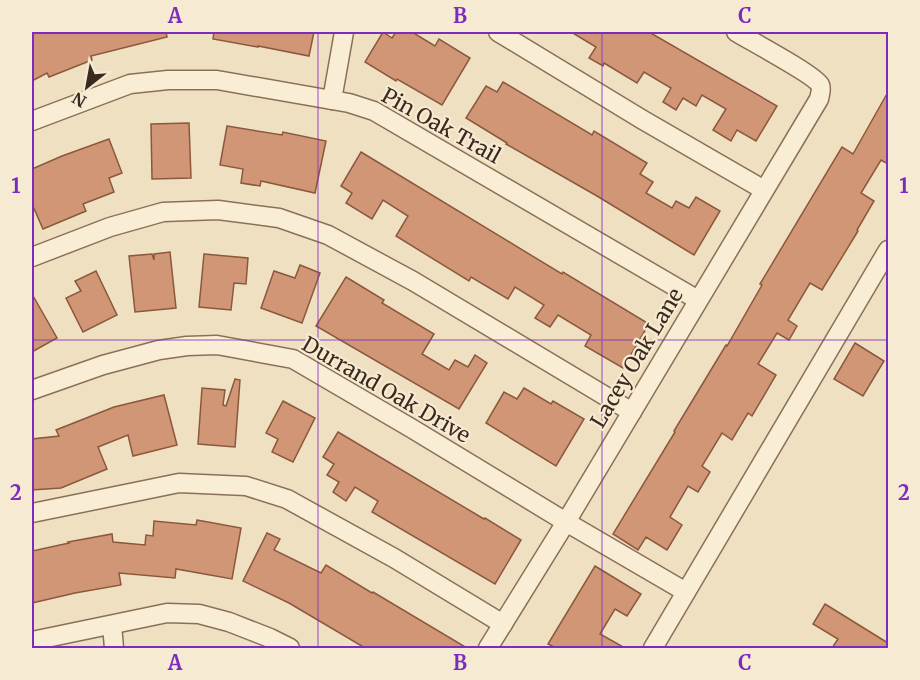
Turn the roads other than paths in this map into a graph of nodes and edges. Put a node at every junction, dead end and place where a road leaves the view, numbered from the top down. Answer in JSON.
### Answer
{"nodes":[{"id":1,"x":344,"y":32,"type":"edge"},
{"id":2,"x":498,"y":32,"type":"edge"},
{"id":3,"x":736,"y":32,"type":"edge"},
{"id":4,"x":332,"y":100,"type":"junction"},
{"id":5,"x":32,"y":121,"type":"edge"},
{"id":6,"x":764,"y":190,"type":"junction"},
{"id":7,"x":888,"y":250,"type":"edge"},
{"id":8,"x":32,"y":257,"type":"edge"},
{"id":9,"x":698,"y":300,"type":"junction"},
{"id":10,"x":32,"y":390,"type":"edge"},
{"id":11,"x":632,"y":412,"type":"junction"},
{"id":12,"x":32,"y":513,"type":"edge"},
{"id":13,"x":566,"y":522,"type":"junction"},
{"id":14,"x":686,"y":592,"type":"junction"},
{"id":15,"x":503,"y":624,"type":"junction"},
{"id":16,"x":112,"y":625,"type":"junction"},
{"id":17,"x":32,"y":642,"type":"edge"},
{"id":18,"x":114,"y":648,"type":"edge"},
{"id":19,"x":290,"y":648,"type":"edge"},
{"id":20,"x":488,"y":648,"type":"edge"},
{"id":21,"x":653,"y":648,"type":"edge"}],
"edges":[{"from":1,"to":4,"type":"street"},
{"from":2,"to":6,"type":"street"},
{"from":3,"to":6,"type":"street","name":"Lacey Oak Lane"},
{"from":4,"to":5,"type":"street","name":"Pin Oak Trail"},
{"from":4,"to":9,"type":"street","name":"Pin Oak Trail"},
{"from":6,"to":9,"type":"street","name":"Lacey Oak Lane"},
{"from":7,"to":14,"type":"street"},
{"from":8,"to":11,"type":"street"},
{"from":9,"to":11,"type":"street","name":"Lacey Oak Lane"},
{"from":10,"to":13,"type":"street","name":"Durrand Oak Drive"},
{"from":11,"to":13,"type":"street","name":"Lacey Oak Lane"},
{"from":12,"to":15,"type":"street"},
{"from":13,"to":14,"type":"street","name":"Durrand Oak Drive"},
{"from":13,"to":15,"type":"street","name":"Lacey Oak Lane"},
{"from":14,"to":21,"type":"street"},
{"from":15,"to":20,"type":"street","name":"Lacey Oak Lane"},
{"from":16,"to":17,"type":"street"},
{"from":16,"to":18,"type":"street"},
{"from":16,"to":19,"type":"street"}]}
